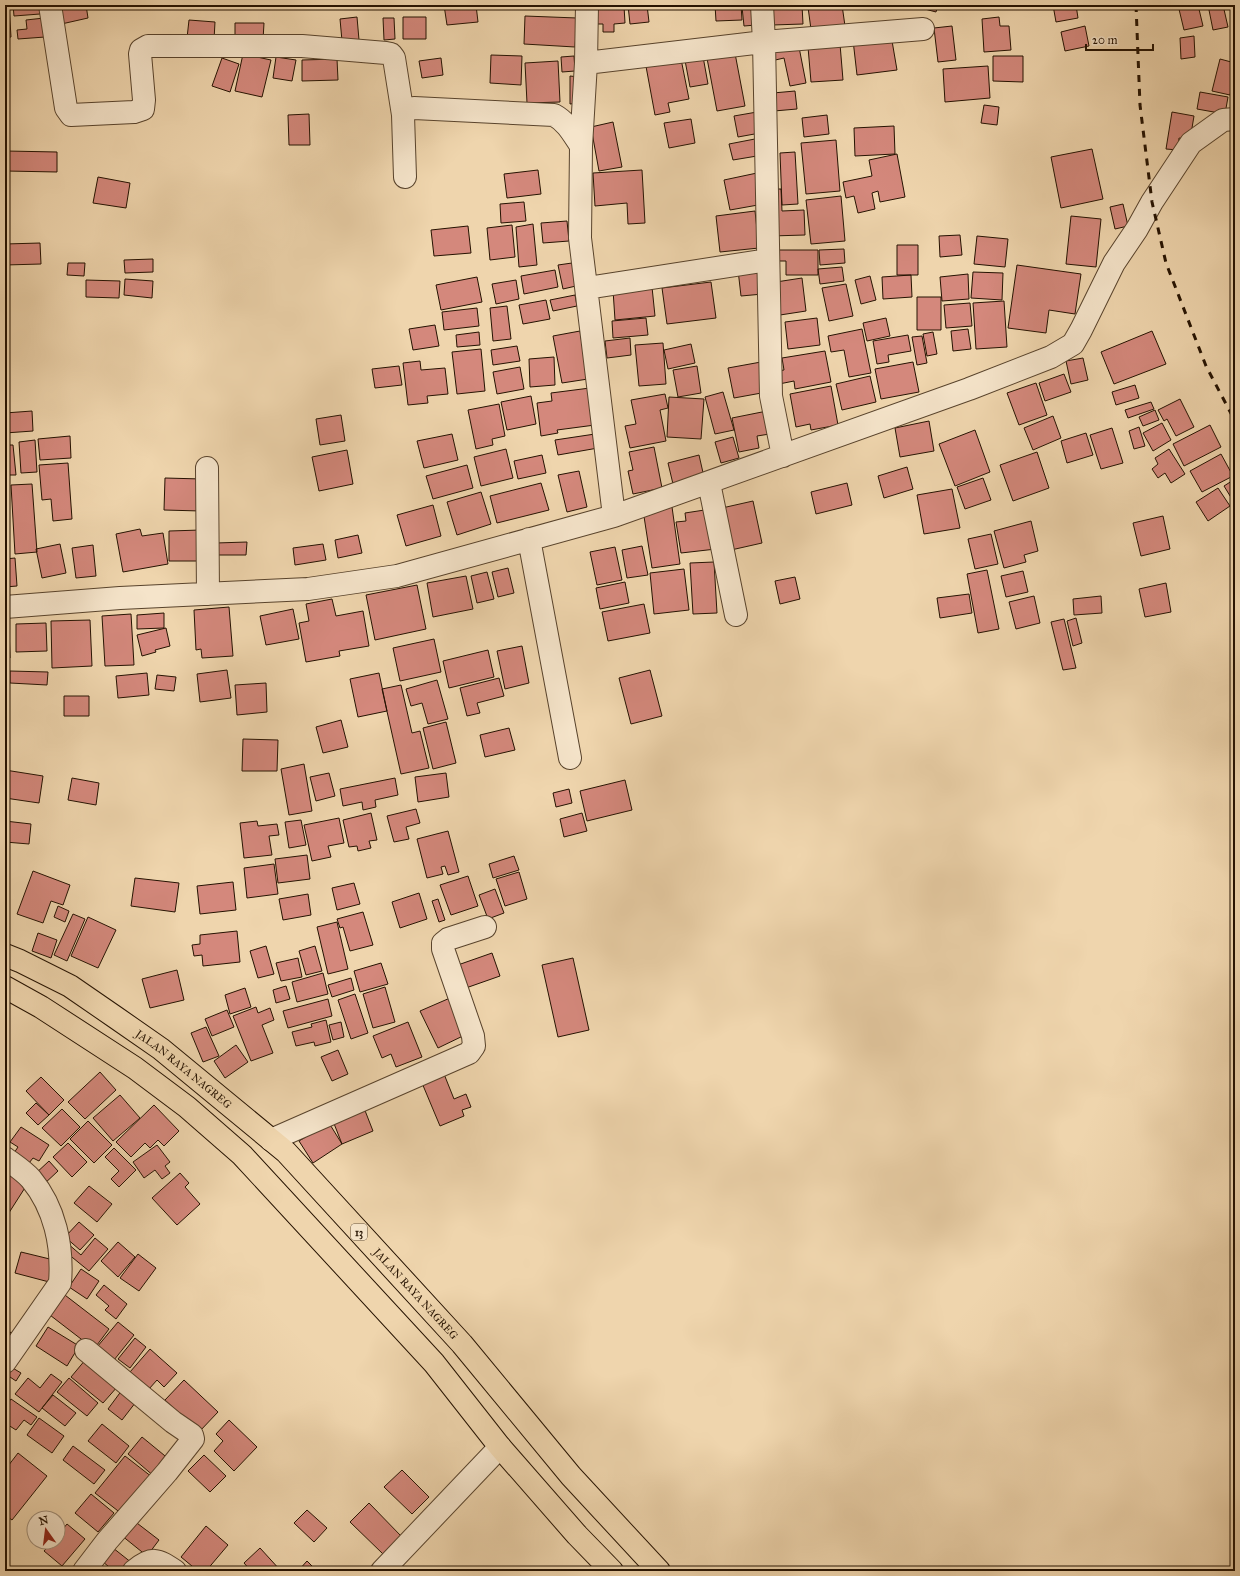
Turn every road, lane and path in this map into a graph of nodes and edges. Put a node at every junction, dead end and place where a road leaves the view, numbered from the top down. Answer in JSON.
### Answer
{"nodes":[{"id":1,"x":50,"y":5,"type":"edge"},
{"id":2,"x":587,"y":5,"type":"edge"},
{"id":3,"x":762,"y":5,"type":"edge"},
{"id":4,"x":923,"y":29,"type":"dead end"},
{"id":5,"x":764,"y":42,"type":"junction"},
{"id":6,"x":586,"y":63,"type":"junction"},
{"id":7,"x":403,"y":116,"type":"junction"},
{"id":8,"x":1235,"y":119,"type":"edge"},
{"id":9,"x":581,"y":146,"type":"junction"},
{"id":10,"x":405,"y":177,"type":"dead end"},
{"id":11,"x":768,"y":260,"type":"junction"},
{"id":12,"x":587,"y":288,"type":"junction"},
{"id":13,"x":783,"y":456,"type":"junction"},
{"id":14,"x":207,"y":468,"type":"dead end"},
{"id":15,"x":709,"y":483,"type":"junction"},
{"id":16,"x":614,"y":516,"type":"junction"},
{"id":17,"x":529,"y":539,"type":"junction"},
{"id":18,"x":208,"y":594,"type":"junction"},
{"id":19,"x":5,"y":607,"type":"edge"},
{"id":20,"x":736,"y":615,"type":"dead end"},
{"id":21,"x":570,"y":758,"type":"dead end"},
{"id":22,"x":485,"y":927,"type":"dead end"},
{"id":23,"x":5,"y":955,"type":"edge"},
{"id":24,"x":5,"y":987,"type":"edge"},
{"id":25,"x":271,"y":1140,"type":"junction"},
{"id":26,"x":5,"y":1158,"type":"edge"},
{"id":27,"x":86,"y":1350,"type":"dead end"},
{"id":28,"x":5,"y":1362,"type":"edge"},
{"id":29,"x":500,"y":1447,"type":"junction"},
{"id":30,"x":84,"y":1571,"type":"edge"},
{"id":31,"x":134,"y":1571,"type":"edge"},
{"id":32,"x":175,"y":1571,"type":"edge"},
{"id":33,"x":382,"y":1571,"type":"edge"},
{"id":34,"x":612,"y":1571,"type":"edge"},
{"id":35,"x":659,"y":1571,"type":"edge"}],
"edges":[{"from":1,"to":7,"type":"street"},
{"from":2,"to":6,"type":"street"},
{"from":3,"to":5,"type":"street"},
{"from":4,"to":5,"type":"street"},
{"from":5,"to":6,"type":"street"},
{"from":5,"to":11,"type":"street"},
{"from":6,"to":9,"type":"street"},
{"from":7,"to":9,"type":"street"},
{"from":7,"to":10,"type":"street"},
{"from":8,"to":13,"type":"street"},
{"from":9,"to":12,"type":"street"},
{"from":11,"to":12,"type":"street"},
{"from":11,"to":13,"type":"street"},
{"from":12,"to":16,"type":"street"},
{"from":13,"to":15,"type":"street"},
{"from":14,"to":18,"type":"street"},
{"from":15,"to":16,"type":"street"},
{"from":15,"to":20,"type":"street"},
{"from":16,"to":17,"type":"street"},
{"from":17,"to":18,"type":"street"},
{"from":17,"to":21,"type":"street"},
{"from":18,"to":19,"type":"street"},
{"from":22,"to":25,"type":"street"},
{"from":23,"to":25,"type":"highway","name":"JALAN RAYA NAGREG","number":"13"},
{"from":24,"to":29,"type":"highway"},
{"from":25,"to":35,"type":"highway","name":"JALAN RAYA NAGREG","number":"13"},
{"from":26,"to":28,"type":"street"},
{"from":27,"to":30,"type":"street"},
{"from":29,"to":33,"type":"street"},
{"from":29,"to":34,"type":"highway"},
{"from":31,"to":32,"type":"street"}]}
